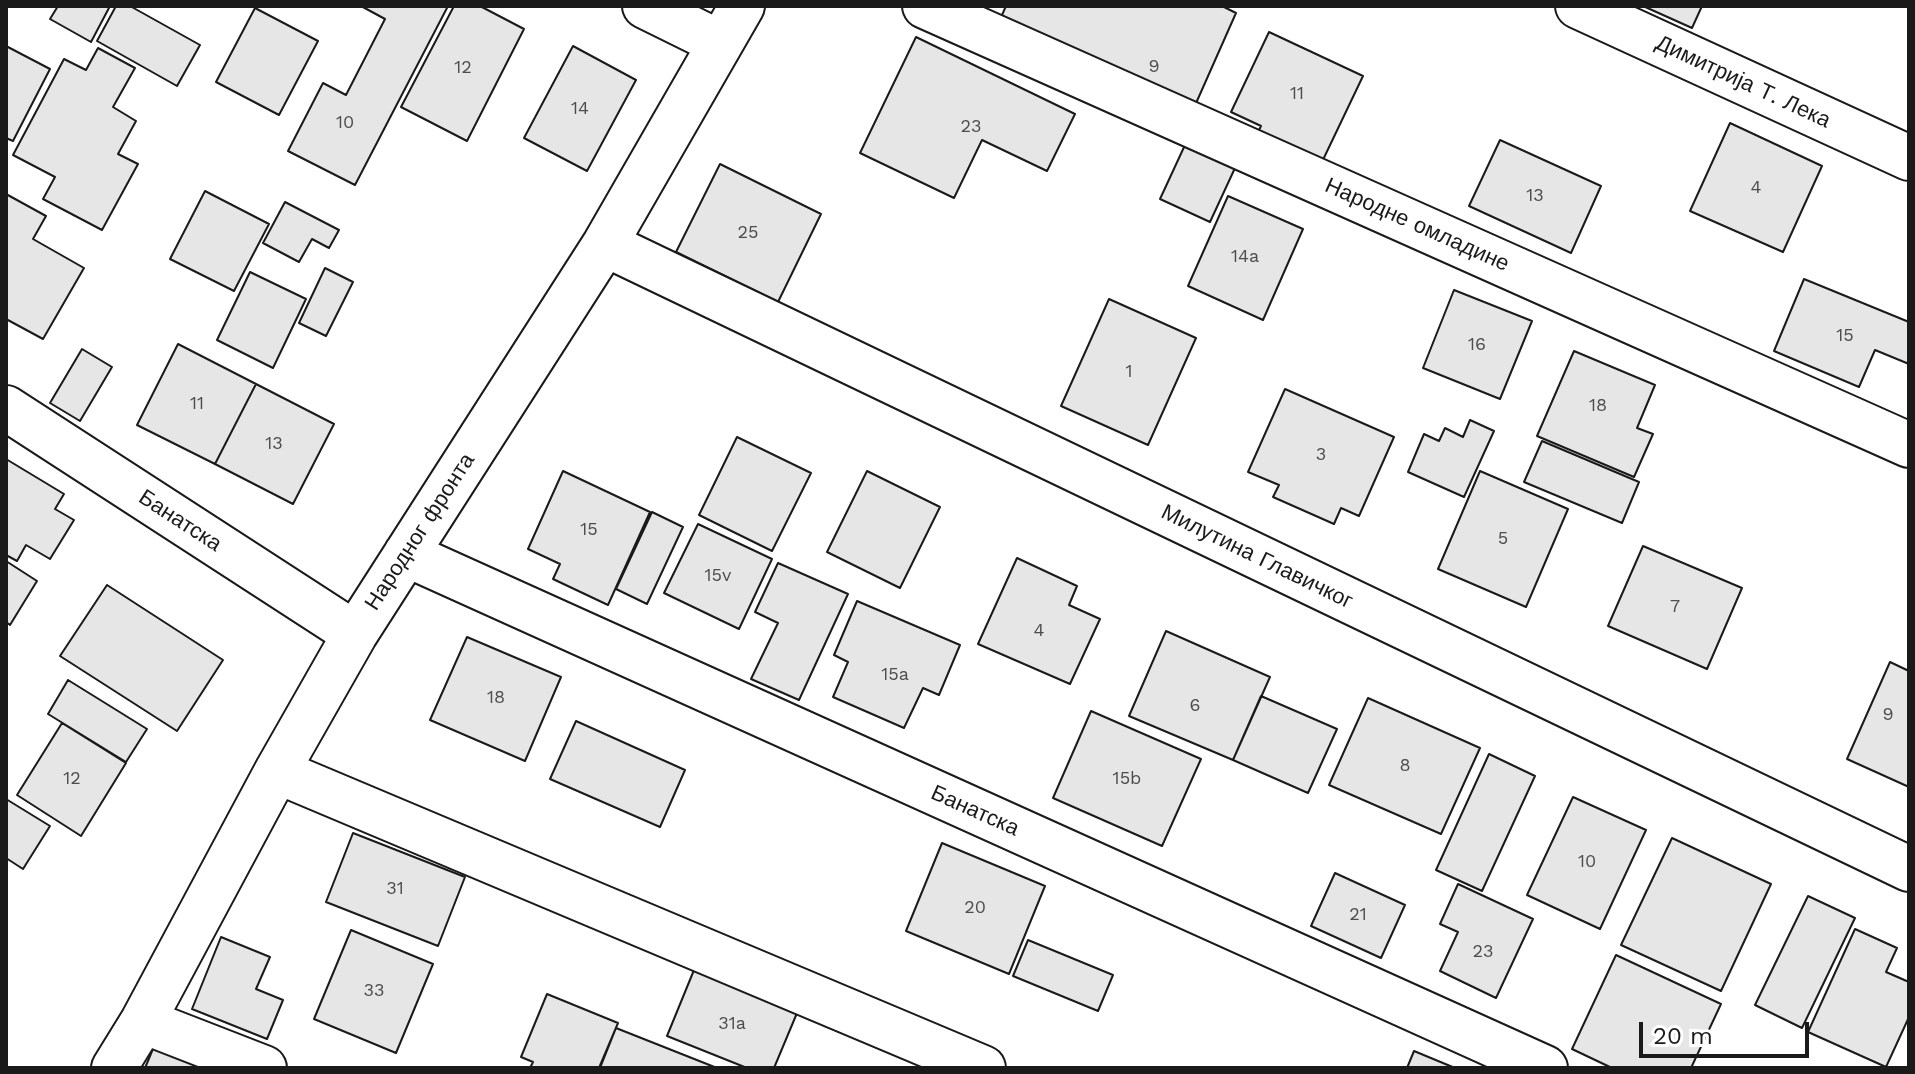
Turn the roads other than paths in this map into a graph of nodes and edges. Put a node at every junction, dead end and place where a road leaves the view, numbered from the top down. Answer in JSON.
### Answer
{"nodes":[{"id":1,"x":645,"y":6,"type":"edge"},
{"id":2,"x":742,"y":6,"type":"edge"},
{"id":3,"x":925,"y":6,"type":"edge"},
{"id":4,"x":1578,"y":6,"type":"edge"},
{"id":5,"x":720,"y":43,"type":"junction"},
{"id":6,"x":1909,"y":158,"type":"edge"},
{"id":7,"x":605,"y":244,"type":"junction"},
{"id":8,"x":6,"y":408,"type":"edge"},
{"id":9,"x":1909,"y":445,"type":"edge"},
{"id":10,"x":406,"y":554,"type":"junction"},
{"id":11,"x":355,"y":634,"type":"junction"},
{"id":12,"x":277,"y":771,"type":"junction"},
{"id":13,"x":1909,"y":869,"type":"edge"},
{"id":14,"x":143,"y":1021,"type":"junction"},
{"id":15,"x":114,"y":1068,"type":"edge"},
{"id":16,"x":264,"y":1068,"type":"edge"},
{"id":17,"x":983,"y":1068,"type":"edge"},
{"id":18,"x":1545,"y":1068,"type":"edge"}],
"edges":[{"from":1,"to":5,"type":"street"},
{"from":2,"to":5,"type":"street","name":"Народног фронта"},
{"from":3,"to":9,"type":"street","name":"Народне омладине"},
{"from":4,"to":6,"type":"street","name":"Димитрија Т. Лека"},
{"from":5,"to":7,"type":"street","name":"Народног фронта"},
{"from":7,"to":10,"type":"street","name":"Народног фронта"},
{"from":7,"to":13,"type":"street","name":"Милутина Главичког"},
{"from":8,"to":11,"type":"street","name":"Банатска"},
{"from":10,"to":11,"type":"street","name":"Народног фронта"},
{"from":10,"to":18,"type":"street","name":"Банатска"},
{"from":11,"to":12,"type":"street","name":"Народног фронта"},
{"from":12,"to":14,"type":"street","name":"Народног фронта"},
{"from":12,"to":17,"type":"street"},
{"from":14,"to":15,"type":"street","name":"Народног фронта"},
{"from":14,"to":16,"type":"street"}]}
